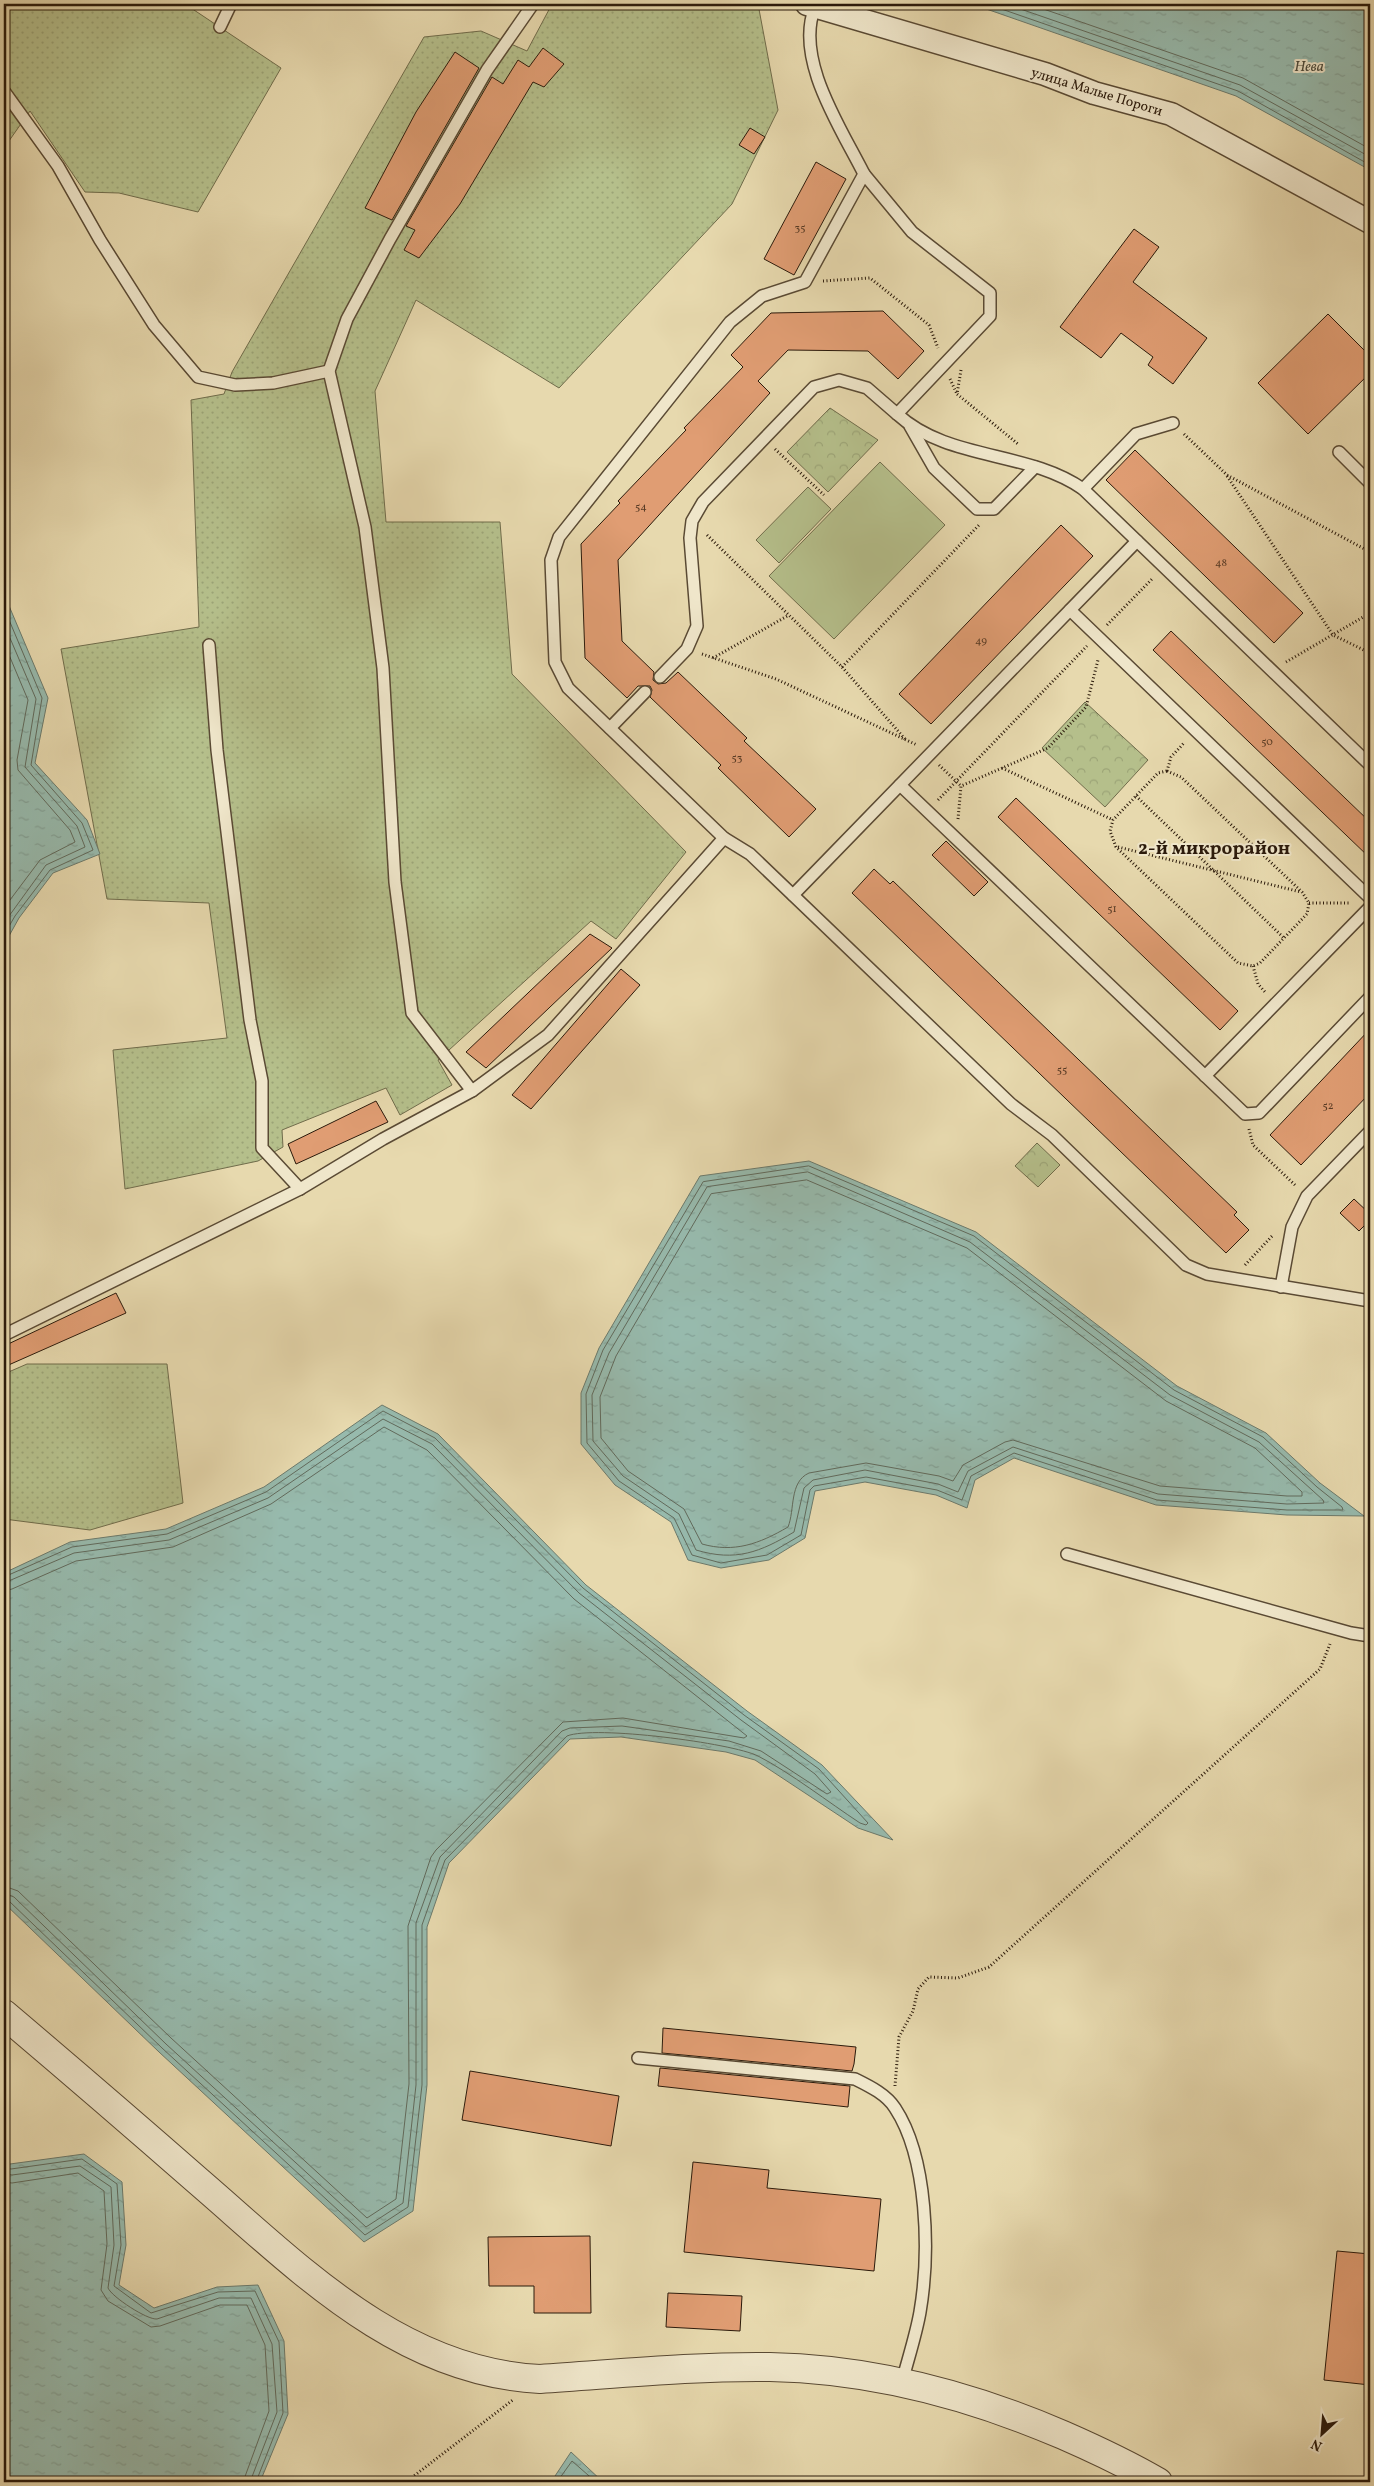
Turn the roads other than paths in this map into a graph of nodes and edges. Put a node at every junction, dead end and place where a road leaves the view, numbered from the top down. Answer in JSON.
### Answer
{"nodes":[{"id":1,"x":231,"y":4,"type":"edge"},
{"id":2,"x":533,"y":4,"type":"edge"},
{"id":3,"x":811,"y":5,"type":"edge"},
{"id":4,"x":220,"y":26,"type":"dead end"},
{"id":5,"x":4,"y":91,"type":"edge"},
{"id":6,"x":864,"y":174,"type":"junction"},
{"id":7,"x":1370,"y":222,"type":"edge"},
{"id":8,"x":330,"y":371,"type":"junction"},
{"id":9,"x":897,"y":414,"type":"junction"},
{"id":10,"x":1173,"y":423,"type":"road end"},
{"id":11,"x":910,"y":426,"type":"junction"},
{"id":12,"x":1339,"y":452,"type":"dead end"},
{"id":13,"x":1035,"y":467,"type":"junction"},
{"id":14,"x":1370,"y":483,"type":"edge"},
{"id":15,"x":1082,"y":489,"type":"junction"},
{"id":16,"x":1136,"y":541,"type":"junction"},
{"id":17,"x":1070,"y":610,"type":"junction"},
{"id":18,"x":209,"y":645,"type":"dead end"},
{"id":19,"x":660,"y":677,"type":"dead end"},
{"id":20,"x":645,"y":692,"type":"dead end"},
{"id":21,"x":610,"y":728,"type":"junction"},
{"id":22,"x":1370,"y":765,"type":"edge"},
{"id":23,"x":900,"y":785,"type":"junction"},
{"id":24,"x":724,"y":838,"type":"junction"},
{"id":25,"x":794,"y":896,"type":"junction"},
{"id":26,"x":1370,"y":898,"type":"edge"},
{"id":27,"x":1370,"y":907,"type":"edge"},
{"id":28,"x":1370,"y":997,"type":"edge"},
{"id":29,"x":1206,"y":1076,"type":"junction"},
{"id":30,"x":472,"y":1090,"type":"junction"},
{"id":31,"x":1370,"y":1131,"type":"edge"},
{"id":32,"x":300,"y":1189,"type":"junction"},
{"id":33,"x":1281,"y":1287,"type":"junction"},
{"id":34,"x":1370,"y":1301,"type":"edge"},
{"id":35,"x":4,"y":1335,"type":"edge"},
{"id":36,"x":1067,"y":1554,"type":"dead end"},
{"id":37,"x":1370,"y":1636,"type":"edge"},
{"id":38,"x":4,"y":2014,"type":"edge"},
{"id":39,"x":638,"y":2058,"type":"dead end"},
{"id":40,"x":902,"y":2382,"type":"junction"},
{"id":41,"x":1158,"y":2482,"type":"edge"}],
"edges":[{"from":1,"to":4,"type":"lane"},
{"from":2,"to":8,"type":"lane"},
{"from":3,"to":6,"type":"lane"},
{"from":3,"to":7,"type":"street","name":"улица Малые Пороги"},
{"from":5,"to":8,"type":"lane"},
{"from":6,"to":9,"type":"lane"},
{"from":6,"to":21,"type":"lane"},
{"from":8,"to":30,"type":"lane"},
{"from":9,"to":11,"type":"lane"},
{"from":9,"to":19,"type":"lane"},
{"from":10,"to":15,"type":"lane"},
{"from":11,"to":13,"type":"lane"},
{"from":11,"to":13,"type":"lane"},
{"from":12,"to":14,"type":"lane"},
{"from":13,"to":15,"type":"lane"},
{"from":15,"to":16,"type":"lane"},
{"from":16,"to":17,"type":"lane"},
{"from":16,"to":22,"type":"lane"},
{"from":17,"to":23,"type":"lane"},
{"from":17,"to":26,"type":"lane"},
{"from":18,"to":32,"type":"lane"},
{"from":20,"to":21,"type":"lane"},
{"from":21,"to":24,"type":"lane"},
{"from":23,"to":25,"type":"lane"},
{"from":23,"to":29,"type":"lane"},
{"from":24,"to":25,"type":"lane"},
{"from":24,"to":30,"type":"lane"},
{"from":25,"to":33,"type":"lane"},
{"from":27,"to":29,"type":"lane"},
{"from":28,"to":29,"type":"lane"},
{"from":30,"to":32,"type":"lane"},
{"from":31,"to":33,"type":"lane"},
{"from":32,"to":35,"type":"lane"},
{"from":33,"to":34,"type":"lane"},
{"from":36,"to":37,"type":"lane"},
{"from":38,"to":40,"type":"street"},
{"from":39,"to":40,"type":"lane"},
{"from":40,"to":41,"type":"street"}]}
